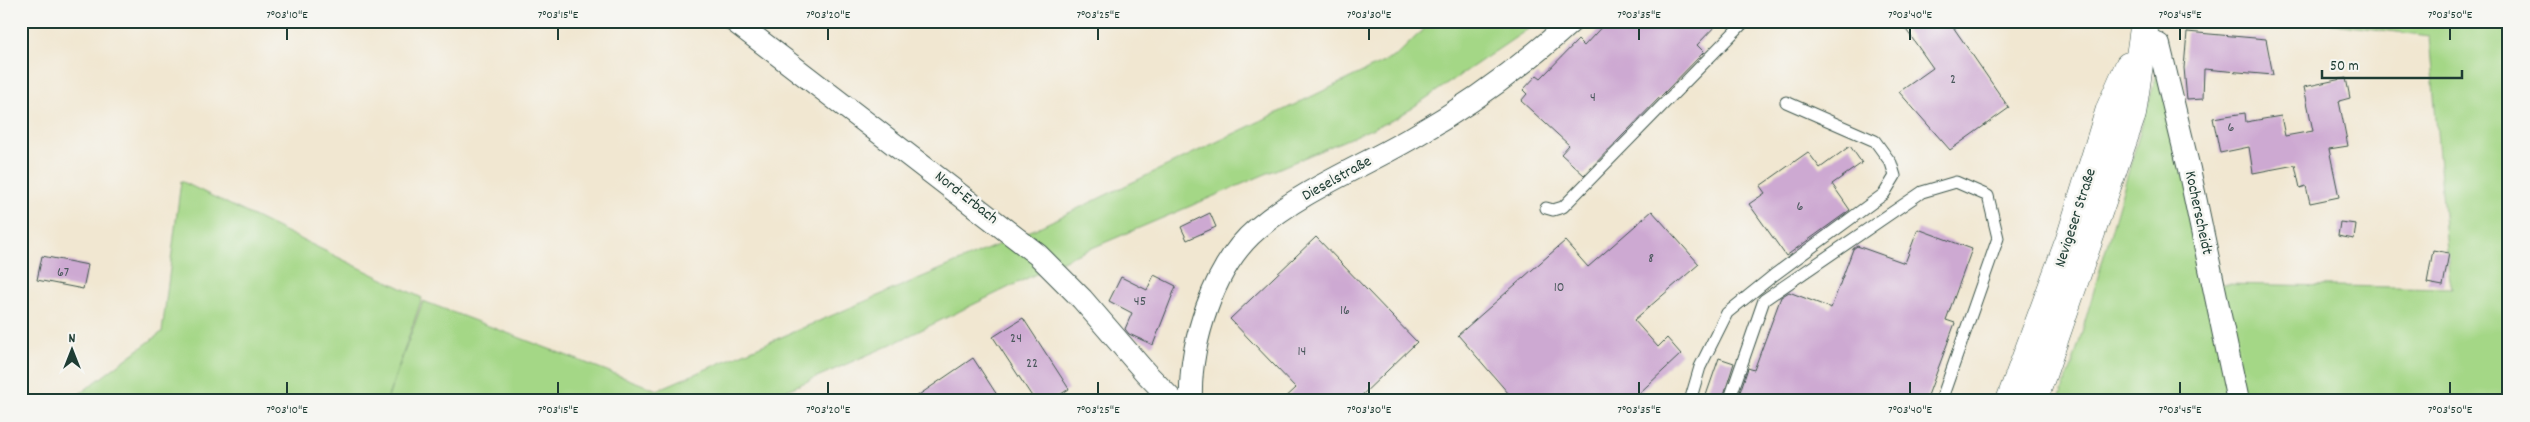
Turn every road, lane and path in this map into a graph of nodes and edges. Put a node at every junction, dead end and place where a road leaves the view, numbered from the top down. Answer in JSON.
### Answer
{"nodes":[{"id":1,"x":734,"y":21,"type":"edge"},
{"id":2,"x":1572,"y":21,"type":"edge"},
{"id":3,"x":1745,"y":21,"type":"edge"},
{"id":4,"x":2143,"y":28,"type":"edge"},
{"id":5,"x":1786,"y":102,"type":"dead end"},
{"id":6,"x":1546,"y":208,"type":"dead end"},
{"id":7,"x":1173,"y":401,"type":"edge"},
{"id":8,"x":1191,"y":401,"type":"edge"},
{"id":9,"x":1690,"y":401,"type":"edge"},
{"id":10,"x":1729,"y":401,"type":"edge"},
{"id":11,"x":1941,"y":401,"type":"edge"},
{"id":12,"x":2010,"y":401,"type":"edge"},
{"id":13,"x":2032,"y":401,"type":"edge"},
{"id":14,"x":2238,"y":401,"type":"edge"}],
"edges":[{"from":1,"to":7,"type":"street","name":"Nord-Erbach"},
{"from":2,"to":8,"type":"street","name":"Dieselstraße"},
{"from":3,"to":6,"type":"lane"},
{"from":4,"to":12,"type":"main road","name":"Nevigeser Straße"},
{"from":4,"to":13,"type":"main road","name":"Nevigeser Straße"},
{"from":4,"to":14,"type":"street","name":"Kocherscheidt"},
{"from":5,"to":9,"type":"lane"},
{"from":10,"to":11,"type":"lane"}]}
